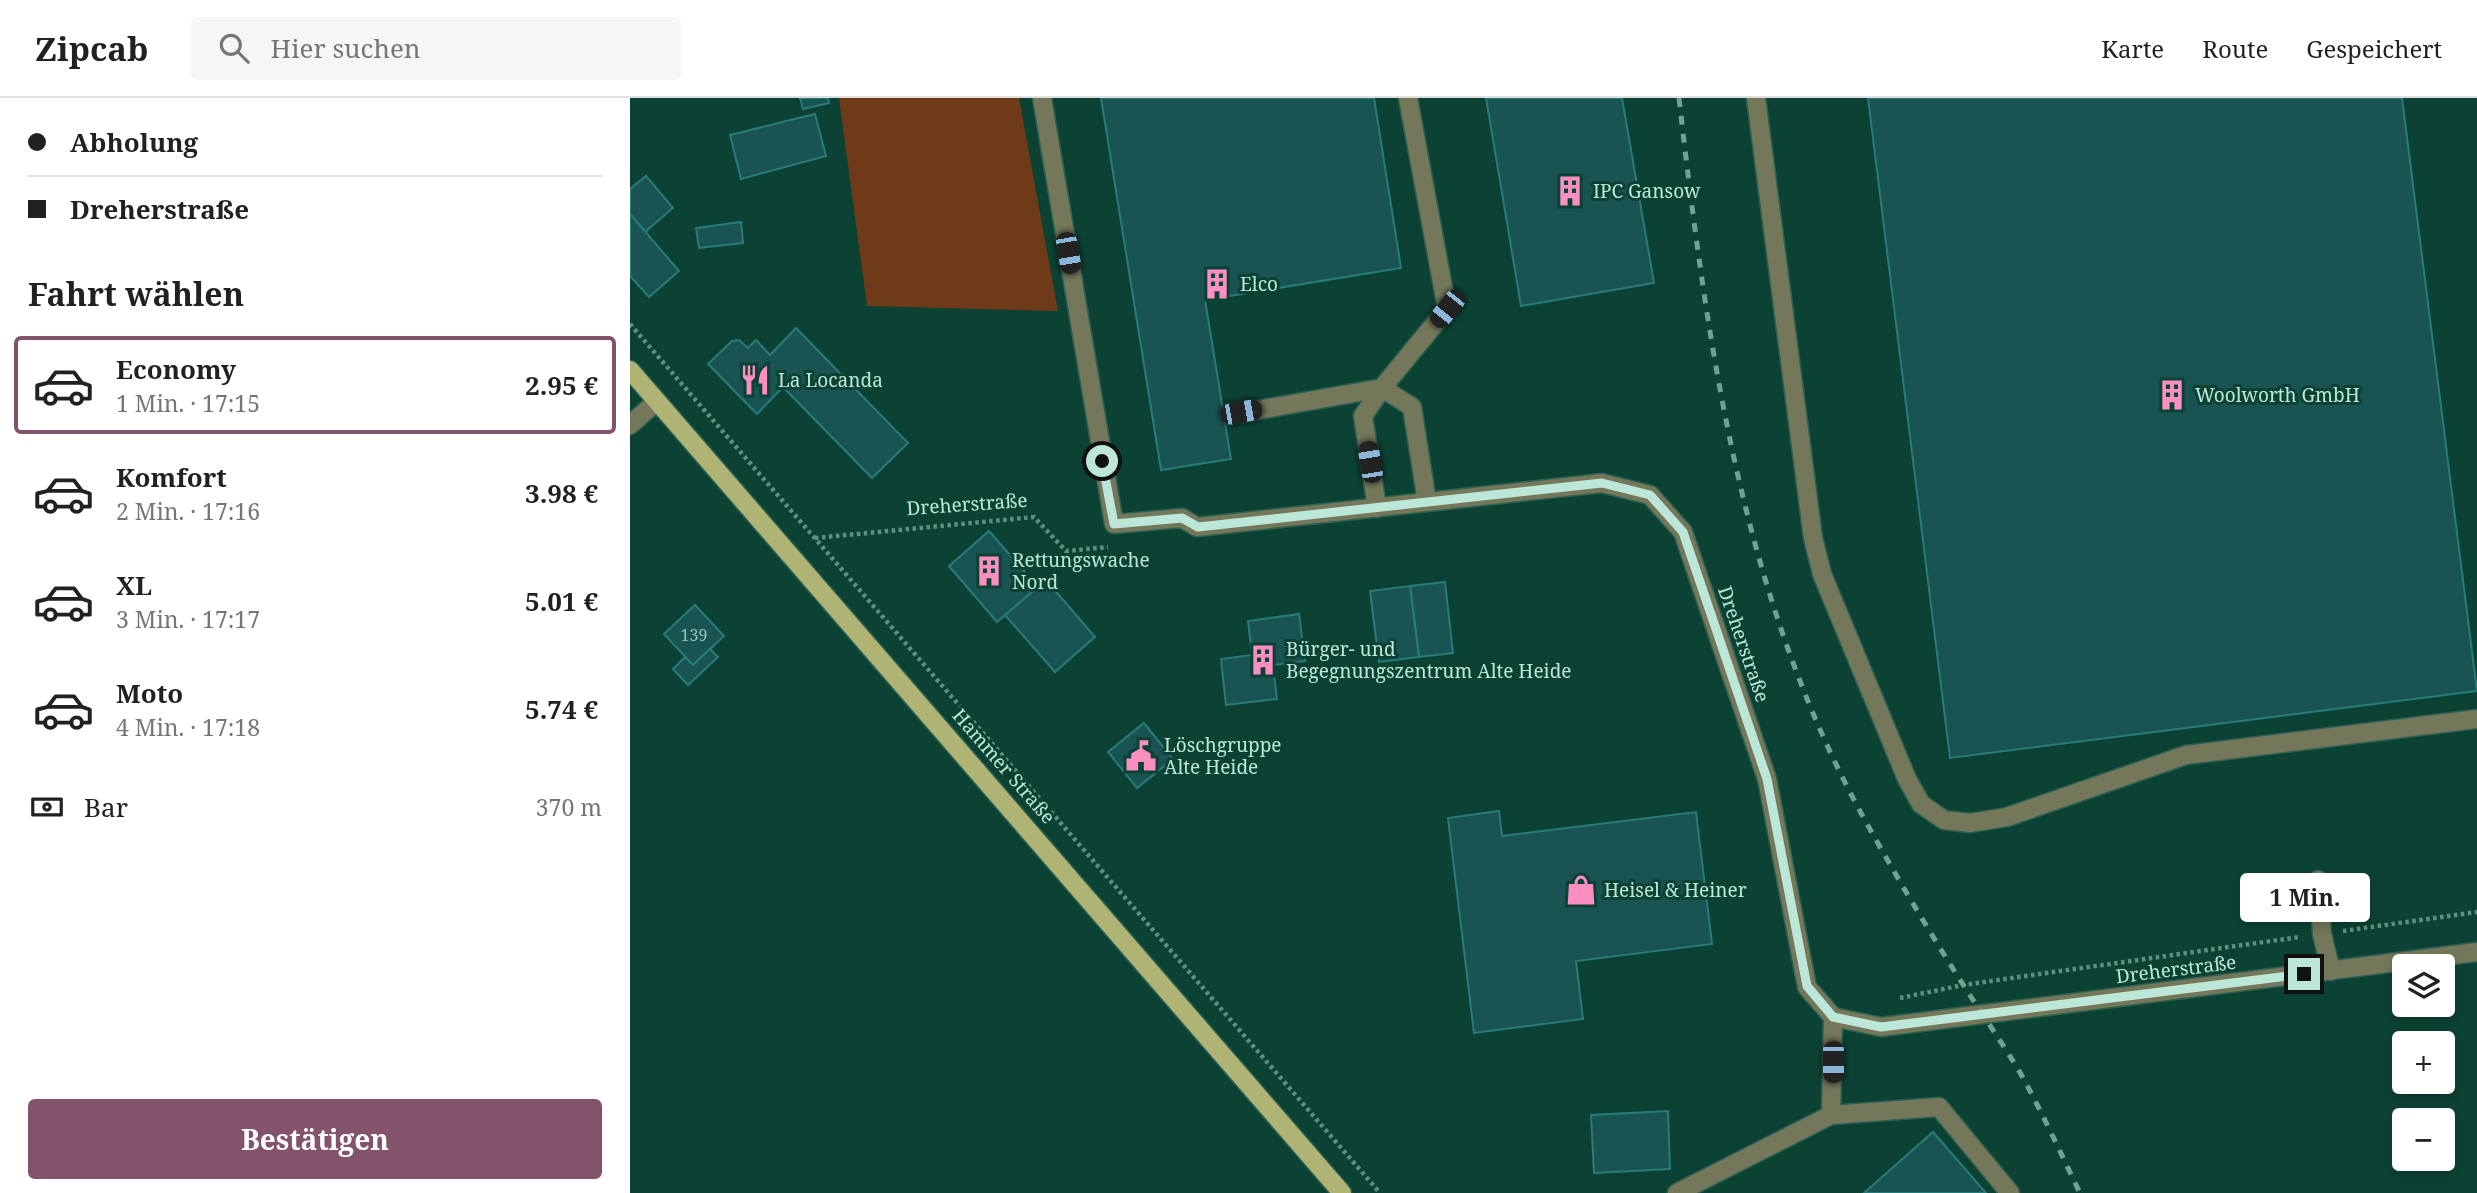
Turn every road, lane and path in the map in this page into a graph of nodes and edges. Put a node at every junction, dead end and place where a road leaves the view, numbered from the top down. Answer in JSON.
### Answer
{"nodes":[{"id":1,"x":1042,"y":98,"type":"edge"},
{"id":2,"x":1408,"y":98,"type":"edge"},
{"id":3,"x":1756,"y":98,"type":"edge"},
{"id":4,"x":630,"y":324,"type":"edge"},
{"id":5,"x":630,"y":370,"type":"edge"},
{"id":6,"x":1382,"y":388,"type":"junction"},
{"id":7,"x":657,"y":401,"type":"junction"},
{"id":8,"x":1241,"y":412,"type":"dead end"},
{"id":9,"x":630,"y":425,"type":"edge"},
{"id":10,"x":1427,"y":502,"type":"junction"},
{"id":11,"x":1377,"y":508,"type":"junction"},
{"id":12,"x":815,"y":538,"type":"junction"},
{"id":13,"x":1120,"y":545,"type":"dead end"},
{"id":14,"x":2477,"y":719,"type":"edge"},
{"id":15,"x":2318,"y":880,"type":"dead end"},
{"id":16,"x":2477,"y":912,"type":"edge"},
{"id":17,"x":2322,"y":934,"type":"junction"},
{"id":18,"x":2477,"y":952,"type":"edge"},
{"id":19,"x":2331,"y":971,"type":"junction"},
{"id":20,"x":1899,"y":999,"type":"dead end"},
{"id":21,"x":1833,"y":1017,"type":"junction"},
{"id":22,"x":1831,"y":1115,"type":"junction"},
{"id":23,"x":1342,"y":1193,"type":"edge"},
{"id":24,"x":1380,"y":1193,"type":"edge"},
{"id":25,"x":1677,"y":1193,"type":"edge"},
{"id":26,"x":2010,"y":1193,"type":"edge"}],
"edges":[{"from":1,"to":11,"type":"street","name":"Dreherstraße"},
{"from":2,"to":6,"type":"street"},
{"from":3,"to":14,"type":"street"},
{"from":4,"to":12,"type":"path"},
{"from":5,"to":7,"type":"main road","name":"Hammer Straße"},
{"from":6,"to":8,"type":"street"},
{"from":6,"to":10,"type":"street"},
{"from":6,"to":11,"type":"street"},
{"from":7,"to":9,"type":"street"},
{"from":7,"to":23,"type":"main road","name":"Hammer Straße"},
{"from":10,"to":11,"type":"street","name":"Dreherstraße"},
{"from":10,"to":21,"type":"street","name":"Dreherstraße"},
{"from":12,"to":13,"type":"path","name":"Dreherstraße"},
{"from":12,"to":24,"type":"path"},
{"from":15,"to":17,"type":"street"},
{"from":16,"to":17,"type":"path"},
{"from":17,"to":19,"type":"street"},
{"from":17,"to":20,"type":"path"},
{"from":18,"to":19,"type":"street","name":"Dreherstraße"},
{"from":19,"to":21,"type":"street","name":"Dreherstraße"},
{"from":21,"to":22,"type":"street"},
{"from":22,"to":25,"type":"street"},
{"from":22,"to":26,"type":"street"}]}
